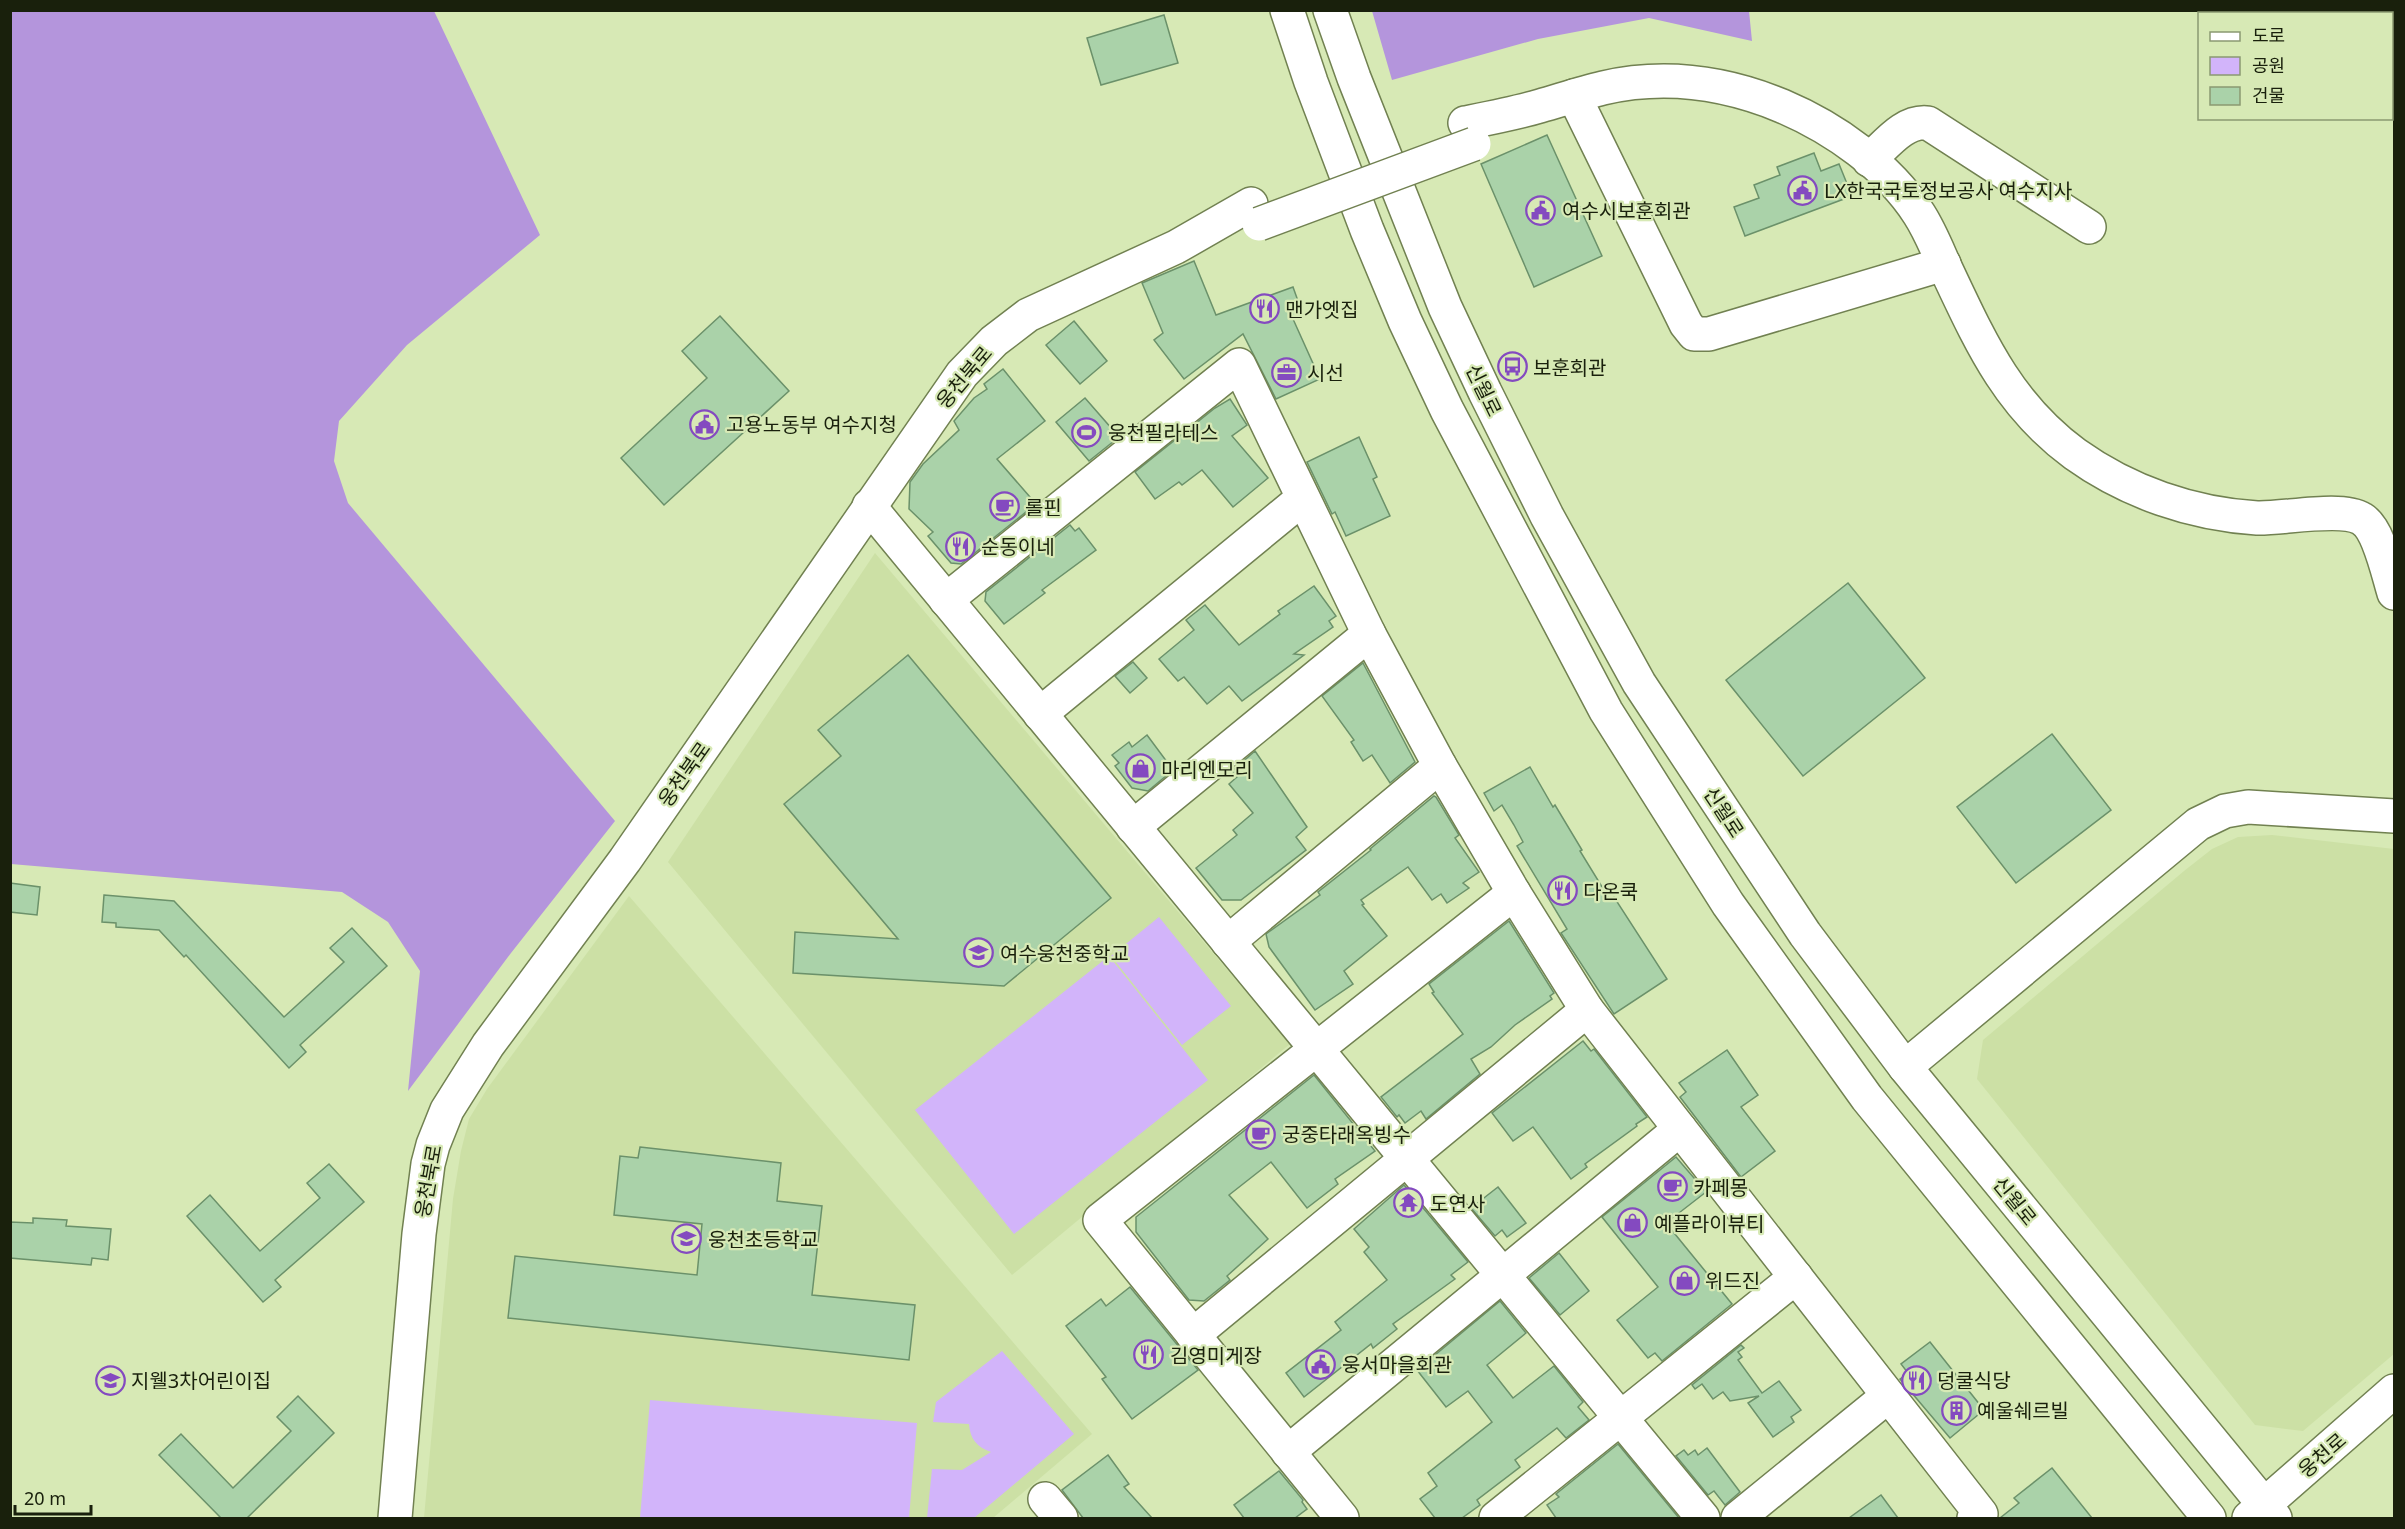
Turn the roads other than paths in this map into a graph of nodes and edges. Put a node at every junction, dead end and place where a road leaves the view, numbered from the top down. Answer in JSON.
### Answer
{"nodes":[{"id":1,"x":1287,"y":10,"type":"edge"},
{"id":2,"x":1330,"y":10,"type":"edge"},
{"id":3,"x":1574,"y":96,"type":"junction"},
{"id":4,"x":1869,"y":160,"type":"junction"},
{"id":5,"x":2089,"y":227,"type":"dead end"},
{"id":6,"x":1944,"y":264,"type":"junction"},
{"id":7,"x":1302,"y":500,"type":"junction"},
{"id":8,"x":869,"y":506,"type":"junction"},
{"id":9,"x":2394,"y":593,"type":"edge"},
{"id":10,"x":946,"y":600,"type":"junction"},
{"id":11,"x":1369,"y":634,"type":"junction"},
{"id":12,"x":1040,"y":714,"type":"junction"},
{"id":13,"x":1440,"y":766,"type":"junction"},
{"id":14,"x":2394,"y":816,"type":"edge"},
{"id":15,"x":1133,"y":827,"type":"junction"},
{"id":16,"x":1515,"y":893,"type":"junction"},
{"id":17,"x":1228,"y":942,"type":"junction"},
{"id":18,"x":1587,"y":1010,"type":"junction"},
{"id":19,"x":1317,"y":1049,"type":"junction"},
{"id":20,"x":1905,"y":1067,"type":"junction"},
{"id":21,"x":1680,"y":1129,"type":"junction"},
{"id":22,"x":1407,"y":1159,"type":"junction"},
{"id":23,"x":1503,"y":1275,"type":"junction"},
{"id":24,"x":1796,"y":1277,"type":"junction"},
{"id":25,"x":1193,"y":1335,"type":"junction"},
{"id":26,"x":2394,"y":1391,"type":"edge"},
{"id":27,"x":1888,"y":1396,"type":"junction"},
{"id":28,"x":1621,"y":1418,"type":"junction"},
{"id":29,"x":1288,"y":1452,"type":"junction"},
{"id":30,"x":2263,"y":1514,"type":"edge"},
{"id":31,"x":395,"y":1518,"type":"edge"},
{"id":32,"x":1342,"y":1518,"type":"edge"},
{"id":33,"x":1496,"y":1518,"type":"edge"},
{"id":34,"x":1704,"y":1518,"type":"edge"},
{"id":35,"x":1738,"y":1518,"type":"edge"},
{"id":36,"x":1974,"y":1518,"type":"edge"},
{"id":37,"x":2209,"y":1518,"type":"edge"}],
"edges":[{"from":1,"to":37,"type":"street","name":"신월로"},
{"from":2,"to":20,"type":"street","name":"신월로"},
{"from":3,"to":4,"type":"street","name":"웅천북로"},
{"from":3,"to":6,"type":"street"},
{"from":3,"to":8,"type":"street","name":"웅천북로"},
{"from":4,"to":5,"type":"street"},
{"from":4,"to":6,"type":"street","name":"웅천북로"},
{"from":6,"to":9,"type":"street","name":"웅천북로"},
{"from":7,"to":10,"type":"street"},
{"from":7,"to":11,"type":"street"},
{"from":7,"to":12,"type":"street"},
{"from":8,"to":10,"type":"street"},
{"from":8,"to":31,"type":"street","name":"웅천북로"},
{"from":10,"to":12,"type":"street"},
{"from":11,"to":13,"type":"street"},
{"from":11,"to":15,"type":"street"},
{"from":12,"to":15,"type":"street"},
{"from":13,"to":16,"type":"street"},
{"from":13,"to":17,"type":"street"},
{"from":14,"to":20,"type":"street"},
{"from":15,"to":17,"type":"street"},
{"from":16,"to":18,"type":"street"},
{"from":16,"to":19,"type":"street"},
{"from":17,"to":19,"type":"street"},
{"from":18,"to":21,"type":"street"},
{"from":18,"to":22,"type":"street"},
{"from":19,"to":22,"type":"street"},
{"from":19,"to":25,"type":"street"},
{"from":20,"to":30,"type":"street","name":"신월로"},
{"from":21,"to":23,"type":"street"},
{"from":21,"to":24,"type":"street"},
{"from":22,"to":23,"type":"street"},
{"from":22,"to":25,"type":"street"},
{"from":23,"to":28,"type":"street"},
{"from":23,"to":29,"type":"street"},
{"from":24,"to":27,"type":"street"},
{"from":24,"to":28,"type":"street"},
{"from":25,"to":29,"type":"street"},
{"from":26,"to":30,"type":"street","name":"웅천로"},
{"from":27,"to":35,"type":"street"},
{"from":27,"to":36,"type":"street"},
{"from":28,"to":33,"type":"street"},
{"from":28,"to":34,"type":"street"},
{"from":29,"to":32,"type":"street"}]}
